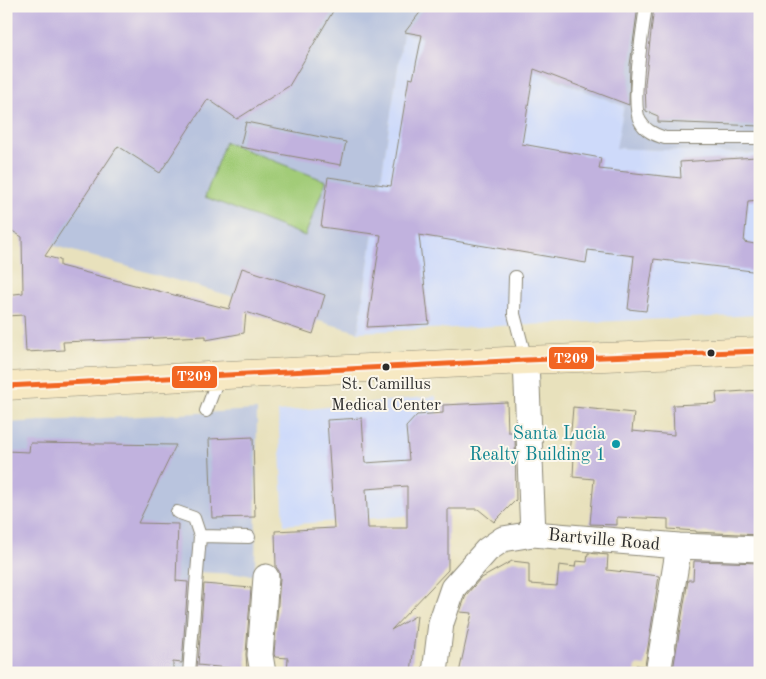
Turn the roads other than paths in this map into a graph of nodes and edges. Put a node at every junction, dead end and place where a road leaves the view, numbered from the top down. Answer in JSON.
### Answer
{"nodes":[{"id":1,"x":646,"y":6,"type":"edge"},
{"id":2,"x":760,"y":138,"type":"edge"},
{"id":3,"x":515,"y":277,"type":"dead end"},
{"id":4,"x":760,"y":351,"type":"edge"},
{"id":5,"x":526,"y":360,"type":"junction"},
{"id":6,"x":219,"y":376,"type":"junction"},
{"id":7,"x":6,"y":386,"type":"edge"},
{"id":8,"x":206,"y":411,"type":"dead end"},
{"id":9,"x":177,"y":512,"type":"dead end"},
{"id":10,"x":533,"y":534,"type":"junction"},
{"id":11,"x":200,"y":536,"type":"junction"},
{"id":12,"x":249,"y":537,"type":"dead end"},
{"id":13,"x":679,"y":546,"type":"junction"},
{"id":14,"x":760,"y":549,"type":"edge"},
{"id":15,"x":266,"y":578,"type":"dead end"},
{"id":16,"x":189,"y":673,"type":"edge"},
{"id":17,"x":263,"y":673,"type":"edge"},
{"id":18,"x":435,"y":673,"type":"edge"},
{"id":19,"x":658,"y":673,"type":"edge"}],
"edges":[{"from":1,"to":2,"type":"lane"},
{"from":3,"to":5,"type":"lane"},
{"from":4,"to":5,"type":"main road"},
{"from":5,"to":6,"type":"main road"},
{"from":5,"to":10,"type":"street","name":"Bartville Road"},
{"from":6,"to":7,"type":"main road"},
{"from":6,"to":8,"type":"lane"},
{"from":9,"to":11,"type":"lane"},
{"from":10,"to":13,"type":"street","name":"Bartville Road"},
{"from":10,"to":18,"type":"street"},
{"from":11,"to":12,"type":"lane"},
{"from":11,"to":16,"type":"lane"},
{"from":13,"to":14,"type":"street","name":"Bartville Road"},
{"from":13,"to":19,"type":"street"},
{"from":15,"to":17,"type":"street"}]}
